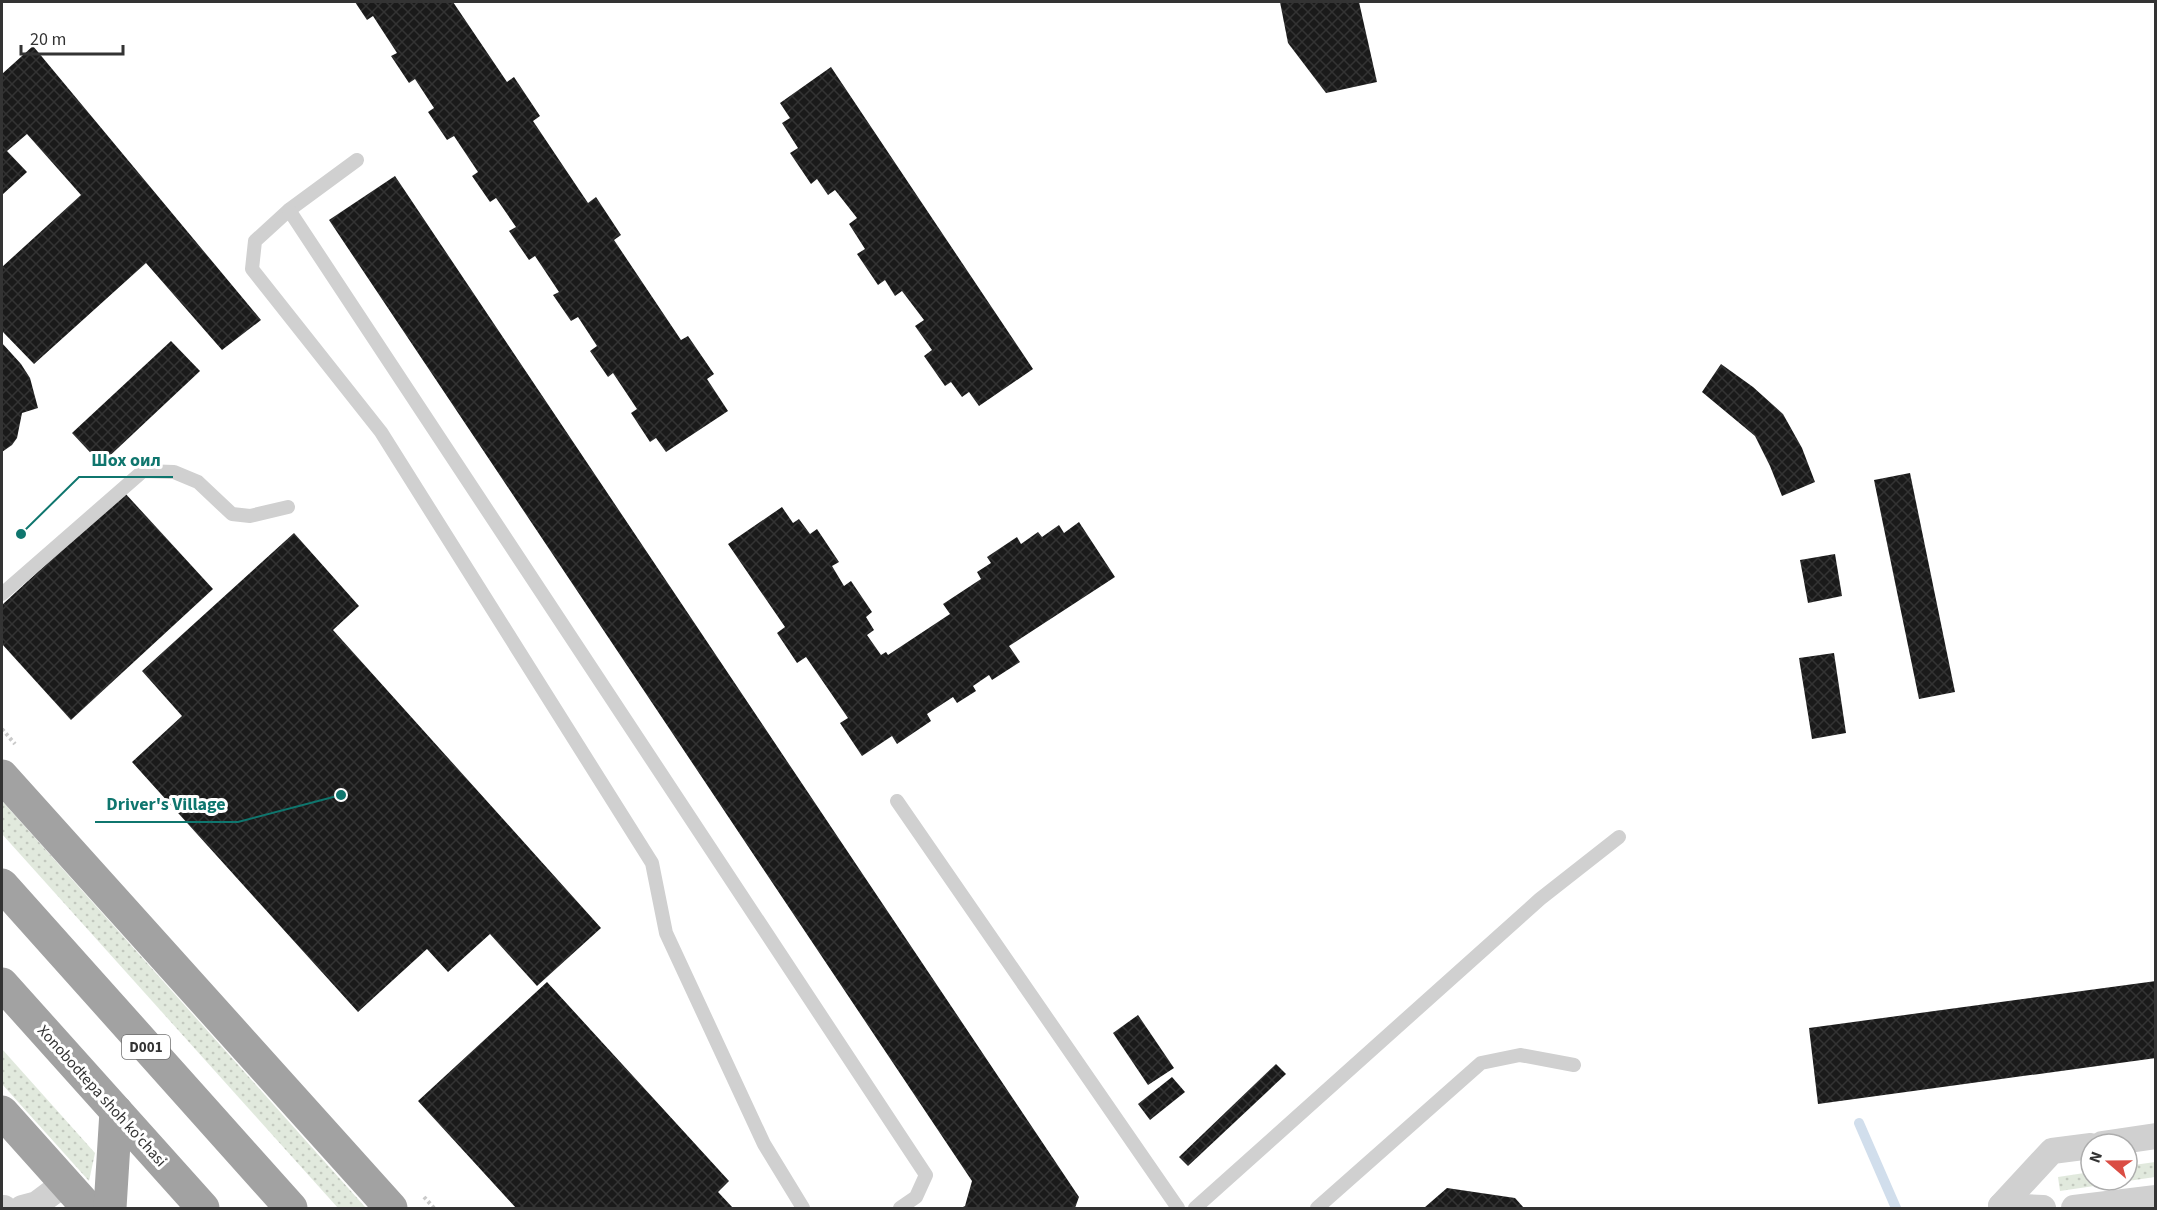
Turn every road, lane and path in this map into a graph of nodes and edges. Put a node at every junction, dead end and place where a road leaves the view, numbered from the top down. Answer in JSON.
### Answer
{"nodes":[{"id":1,"x":357,"y":160,"type":"dead end"},
{"id":2,"x":289,"y":210,"type":"junction"},
{"id":3,"x":288,"y":507,"type":"dead end"},
{"id":4,"x":2,"y":594,"type":"edge"},
{"id":5,"x":2,"y":776,"type":"edge"},
{"id":6,"x":897,"y":801,"type":"dead end"},
{"id":7,"x":1619,"y":837,"type":"dead end"},
{"id":8,"x":2,"y":885,"type":"edge"},
{"id":9,"x":2,"y":984,"type":"edge"},
{"id":10,"x":1574,"y":1065,"type":"dead end"},
{"id":11,"x":116,"y":1111,"type":"junction"},
{"id":12,"x":2,"y":1112,"type":"edge"},
{"id":13,"x":2156,"y":1136,"type":"edge"},
{"id":14,"x":2139,"y":1139,"type":"edge"},
{"id":15,"x":2079,"y":1148,"type":"edge"},
{"id":16,"x":65,"y":1183,"type":"junction"},
{"id":17,"x":2156,"y":1198,"type":"edge"},
{"id":18,"x":2001,"y":1207,"type":"edge"},
{"id":19,"x":22,"y":1209,"type":"edge"},
{"id":20,"x":88,"y":1209,"type":"edge"},
{"id":21,"x":110,"y":1209,"type":"edge"},
{"id":22,"x":203,"y":1209,"type":"edge"},
{"id":23,"x":291,"y":1209,"type":"edge"},
{"id":24,"x":391,"y":1209,"type":"edge"},
{"id":25,"x":803,"y":1209,"type":"edge"},
{"id":26,"x":900,"y":1209,"type":"edge"},
{"id":27,"x":1178,"y":1209,"type":"edge"},
{"id":28,"x":1195,"y":1209,"type":"edge"},
{"id":29,"x":1317,"y":1209,"type":"edge"},
{"id":30,"x":2043,"y":1209,"type":"edge"},
{"id":31,"x":2074,"y":1209,"type":"edge"}],
"edges":[{"from":1,"to":2,"type":"lane"},
{"from":2,"to":25,"type":"lane"},
{"from":2,"to":26,"type":"lane"},
{"from":3,"to":4,"type":"lane"},
{"from":5,"to":24,"type":"highway"},
{"from":6,"to":27,"type":"lane"},
{"from":7,"to":28,"type":"lane"},
{"from":8,"to":23,"type":"highway","number":"D001"},
{"from":9,"to":11,"type":"highway","name":"Xonobodtepa shoh ko'chasi"},
{"from":10,"to":29,"type":"lane"},
{"from":11,"to":21,"type":"highway"},
{"from":11,"to":22,"type":"highway","name":"Xonobodtepa shoh ko'chasi"},
{"from":12,"to":16,"type":"highway"},
{"from":13,"to":14,"type":"street"},
{"from":15,"to":18,"type":"street"},
{"from":16,"to":19,"type":"street"},
{"from":16,"to":20,"type":"highway"},
{"from":17,"to":31,"type":"street"},
{"from":18,"to":30,"type":"street"}]}
